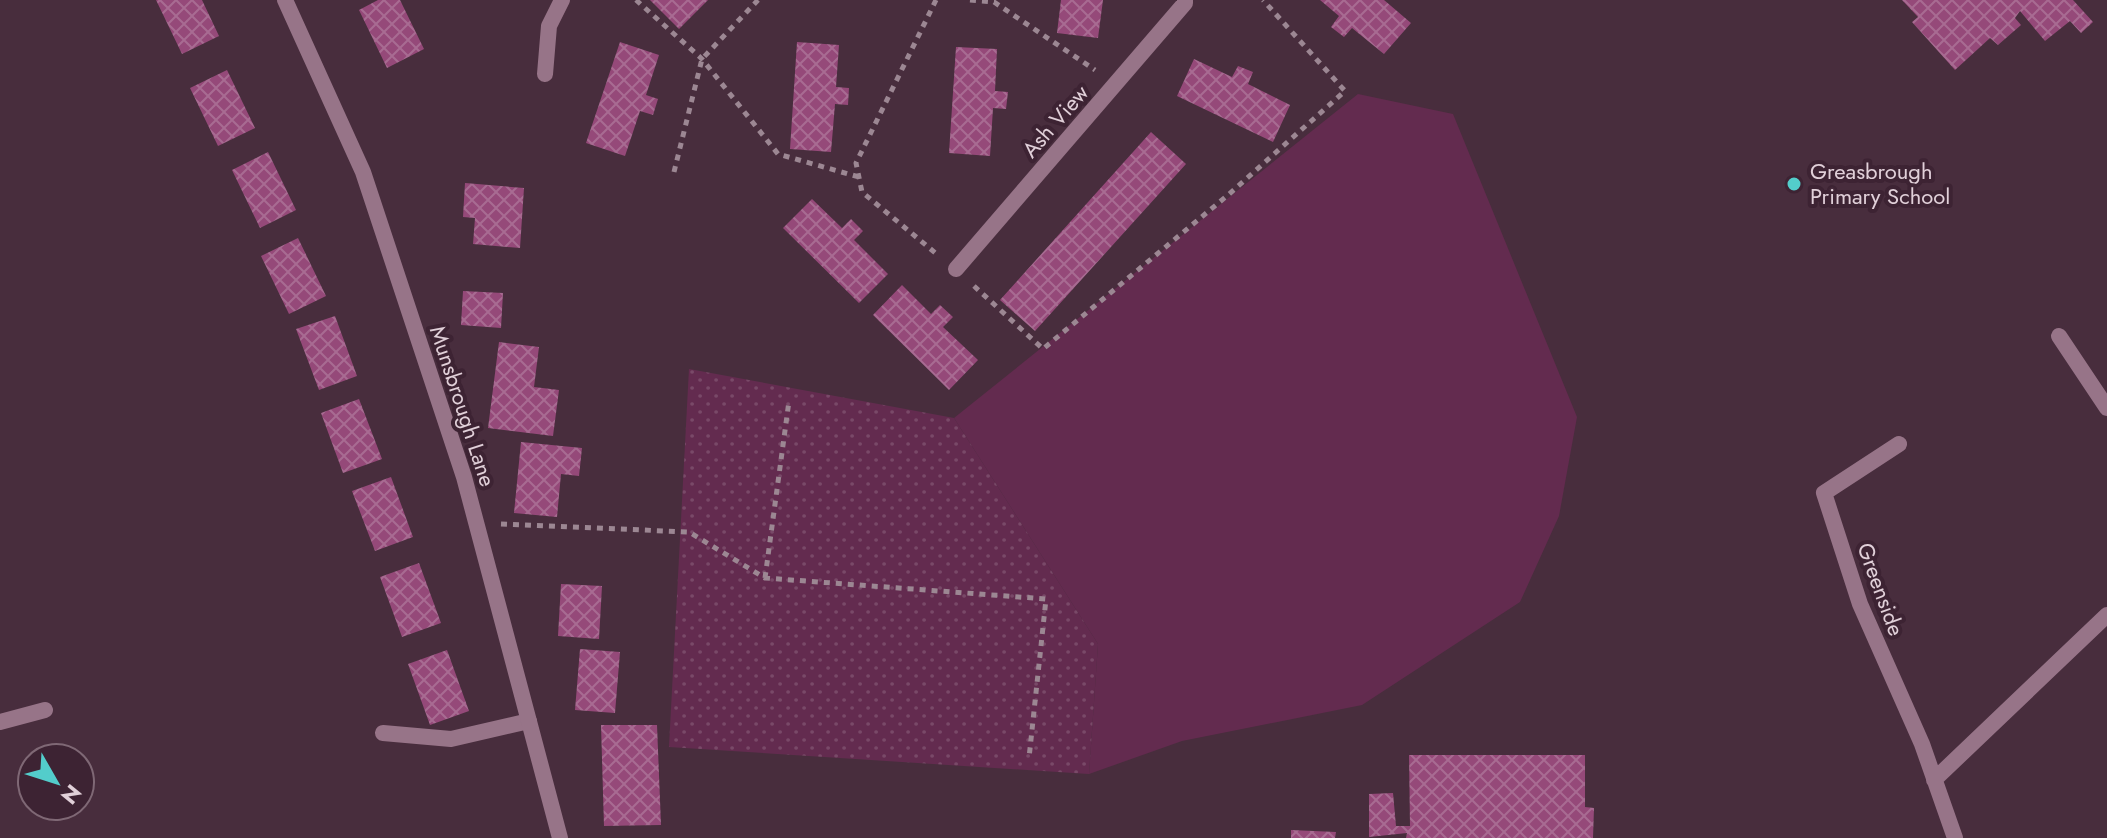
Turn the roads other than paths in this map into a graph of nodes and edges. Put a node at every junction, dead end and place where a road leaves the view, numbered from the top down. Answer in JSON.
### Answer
{"nodes":[{"id":1,"x":285,"y":0,"type":"edge"},
{"id":2,"x":562,"y":0,"type":"edge"},
{"id":3,"x":1203,"y":0,"type":"edge"},
{"id":4,"x":1185,"y":2,"type":"edge"},
{"id":5,"x":545,"y":74,"type":"dead end"},
{"id":6,"x":956,"y":269,"type":"road end"},
{"id":7,"x":2059,"y":336,"type":"dead end"},
{"id":8,"x":2107,"y":408,"type":"edge"},
{"id":9,"x":1899,"y":444,"type":"dead end"},
{"id":10,"x":2107,"y":615,"type":"edge"},
{"id":11,"x":45,"y":710,"type":"dead end"},
{"id":12,"x":529,"y":721,"type":"junction"},
{"id":13,"x":0,"y":722,"type":"edge"},
{"id":14,"x":383,"y":733,"type":"dead end"},
{"id":15,"x":1934,"y":780,"type":"junction"},
{"id":16,"x":560,"y":838,"type":"edge"},
{"id":17,"x":1955,"y":838,"type":"edge"}],
"edges":[{"from":1,"to":12,"type":"street","name":"Munsbrough Lane"},
{"from":2,"to":5,"type":"street"},
{"from":3,"to":4,"type":"street"},
{"from":4,"to":6,"type":"street","name":"Ash View"},
{"from":7,"to":8,"type":"street"},
{"from":9,"to":15,"type":"street","name":"Greenside"},
{"from":10,"to":15,"type":"street"},
{"from":11,"to":13,"type":"street"},
{"from":12,"to":14,"type":"street"},
{"from":12,"to":16,"type":"street","name":"Munsbrough Lane"},
{"from":15,"to":17,"type":"street","name":"Greenside"}]}
